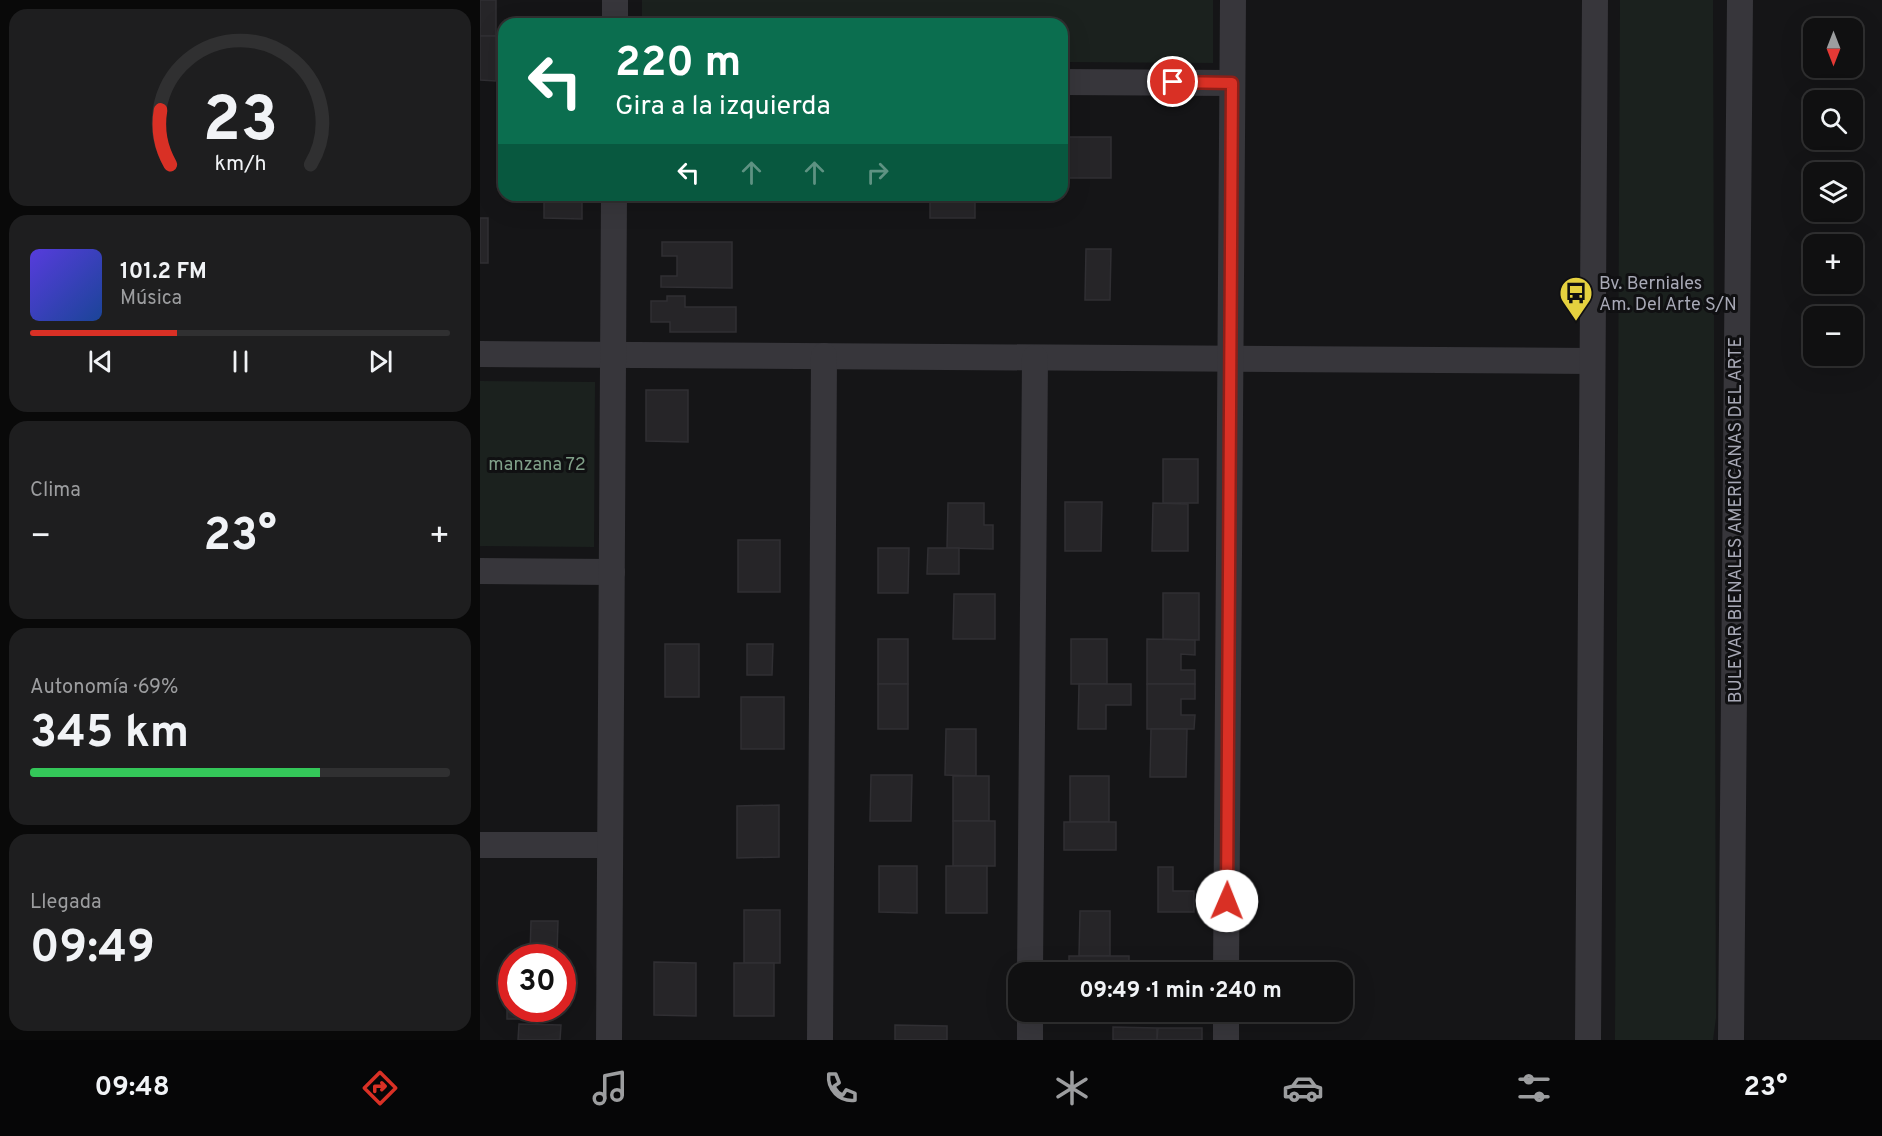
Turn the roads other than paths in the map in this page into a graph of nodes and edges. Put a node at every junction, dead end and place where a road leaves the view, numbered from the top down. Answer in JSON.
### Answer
{"nodes":[{"id":1,"x":615,"y":0,"type":"edge"},
{"id":2,"x":1233,"y":0,"type":"edge"},
{"id":3,"x":1595,"y":0,"type":"edge"},
{"id":4,"x":1740,"y":0,"type":"edge"},
{"id":5,"x":615,"y":18,"type":"edge"},
{"id":6,"x":1068,"y":82,"type":"edge"},
{"id":7,"x":1232,"y":83,"type":"junction"},
{"id":8,"x":614,"y":201,"type":"edge"},
{"id":9,"x":480,"y":354,"type":"edge"},
{"id":10,"x":613,"y":355,"type":"junction"},
{"id":11,"x":824,"y":356,"type":"junction"},
{"id":12,"x":1035,"y":358,"type":"junction"},
{"id":13,"x":1230,"y":359,"type":"junction"},
{"id":14,"x":1592,"y":362,"type":"junction"},
{"id":15,"x":480,"y":571,"type":"edge"},
{"id":16,"x":612,"y":572,"type":"junction"},
{"id":17,"x":480,"y":845,"type":"edge"},
{"id":18,"x":610,"y":845,"type":"junction"},
{"id":19,"x":1030,"y":962,"type":"edge"},
{"id":20,"x":1226,"y":962,"type":"edge"},
{"id":21,"x":1030,"y":1022,"type":"edge"},
{"id":22,"x":1226,"y":1022,"type":"edge"},
{"id":23,"x":609,"y":1040,"type":"edge"},
{"id":24,"x":820,"y":1040,"type":"edge"},
{"id":25,"x":1030,"y":1040,"type":"edge"},
{"id":26,"x":1226,"y":1040,"type":"edge"},
{"id":27,"x":1588,"y":1040,"type":"edge"},
{"id":28,"x":1731,"y":1040,"type":"edge"}],
"edges":[{"from":1,"to":5,"type":"street"},
{"from":2,"to":7,"type":"street"},
{"from":3,"to":14,"type":"street"},
{"from":4,"to":28,"type":"street","name":"BULEVAR BIENALES AMERICANAS DEL ARTE"},
{"from":6,"to":7,"type":"street"},
{"from":7,"to":13,"type":"street"},
{"from":8,"to":10,"type":"street"},
{"from":9,"to":10,"type":"street"},
{"from":10,"to":11,"type":"street"},
{"from":10,"to":16,"type":"street"},
{"from":11,"to":12,"type":"street"},
{"from":11,"to":24,"type":"street"},
{"from":12,"to":13,"type":"street"},
{"from":12,"to":19,"type":"street"},
{"from":13,"to":14,"type":"street"},
{"from":13,"to":20,"type":"street"},
{"from":14,"to":27,"type":"street"},
{"from":15,"to":16,"type":"street"},
{"from":16,"to":18,"type":"street"},
{"from":17,"to":18,"type":"street"},
{"from":18,"to":23,"type":"street"},
{"from":21,"to":25,"type":"street"},
{"from":22,"to":26,"type":"street"}]}
